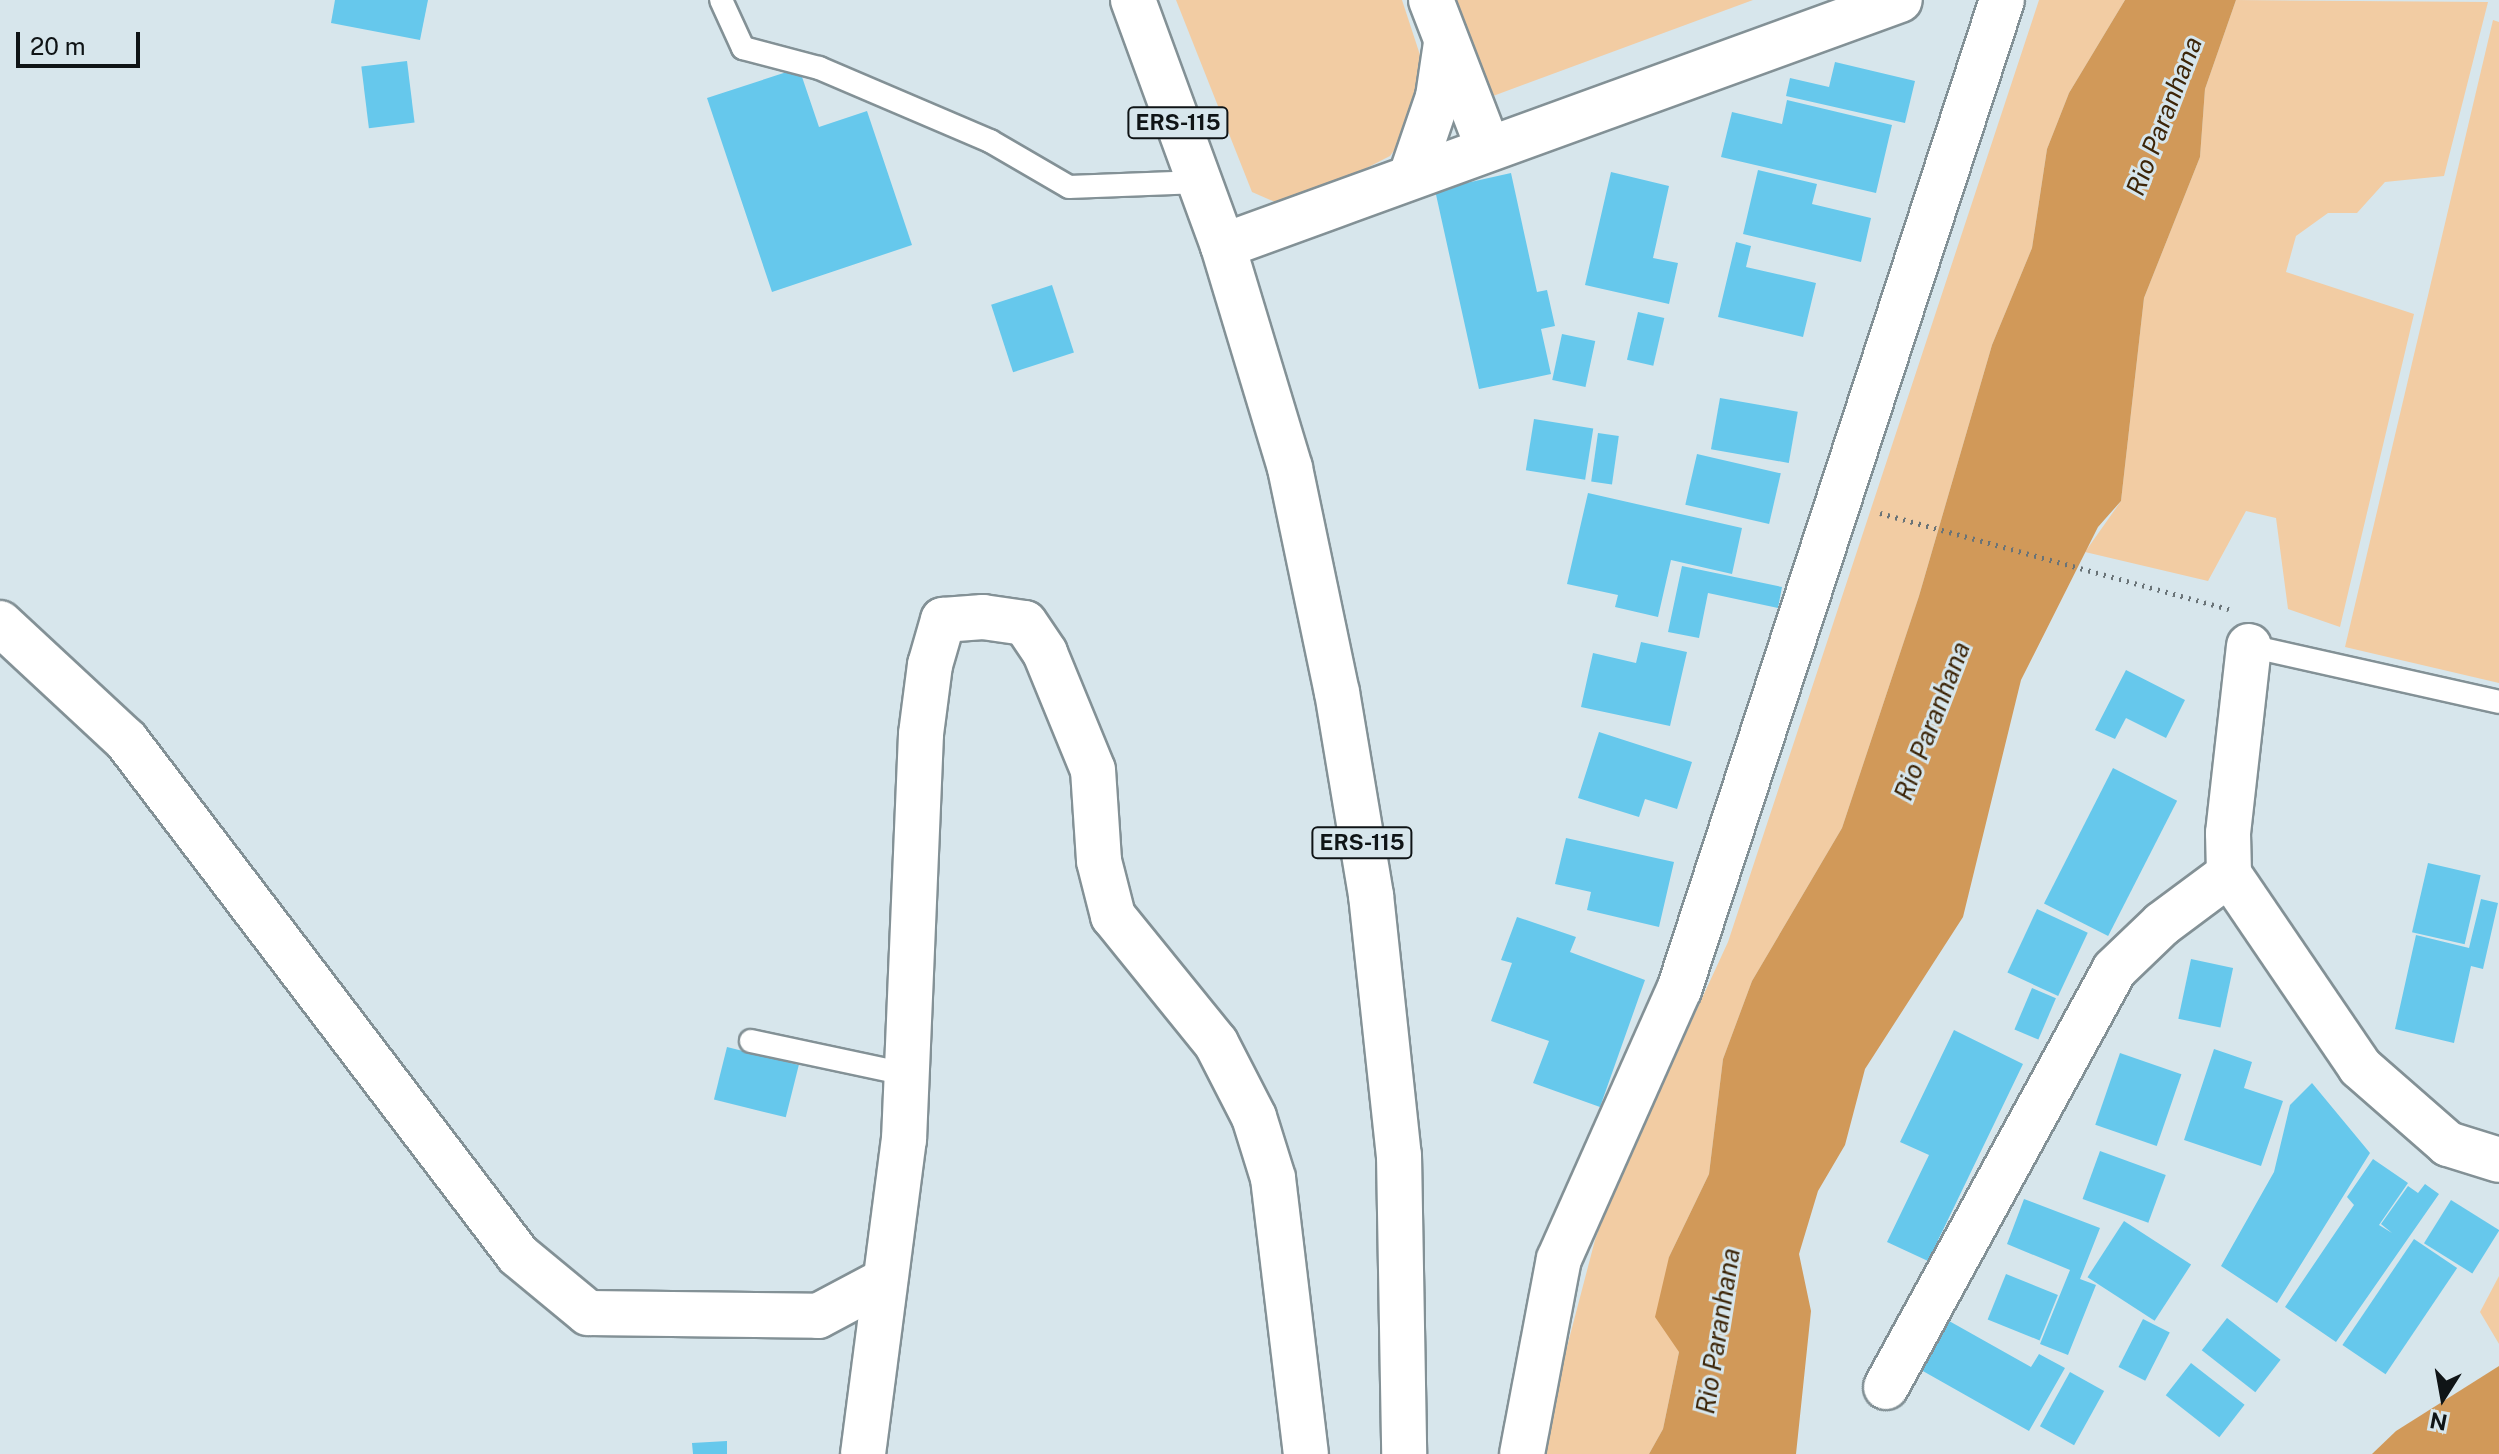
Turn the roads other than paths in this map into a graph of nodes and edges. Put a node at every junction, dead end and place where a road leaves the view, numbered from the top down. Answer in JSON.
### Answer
{"nodes":[{"id":1,"x":721,"y":0,"type":"edge"},
{"id":2,"x":1133,"y":0,"type":"edge"},
{"id":3,"x":1431,"y":0,"type":"edge"},
{"id":4,"x":1900,"y":0,"type":"edge"},
{"id":5,"x":2002,"y":0,"type":"edge"},
{"id":6,"x":1447,"y":40,"type":"junction"},
{"id":7,"x":1488,"y":148,"type":"junction"},
{"id":8,"x":1411,"y":176,"type":"junction"},
{"id":9,"x":1200,"y":182,"type":"junction"},
{"id":10,"x":1223,"y":246,"type":"junction"},
{"id":11,"x":0,"y":623,"type":"edge"},
{"id":12,"x":2249,"y":646,"type":"joint"},
{"id":13,"x":2499,"y":702,"type":"edge"},
{"id":14,"x":2229,"y":874,"type":"junction"},
{"id":15,"x":751,"y":1041,"type":"dead end"},
{"id":16,"x":906,"y":1074,"type":"junction"},
{"id":17,"x":2499,"y":1160,"type":"edge"},
{"id":18,"x":882,"y":1282,"type":"junction"},
{"id":19,"x":1886,"y":1387,"type":"dead end"},
{"id":20,"x":863,"y":1454,"type":"edge"},
{"id":21,"x":1306,"y":1454,"type":"edge"},
{"id":22,"x":1404,"y":1454,"type":"edge"},
{"id":23,"x":1522,"y":1454,"type":"edge"}],
"edges":[{"from":1,"to":9,"type":"lane"},
{"from":2,"to":9,"type":"street","number":"ERS-115"},
{"from":3,"to":6,"type":"street"},
{"from":4,"to":7,"type":"street"},
{"from":5,"to":23,"type":"street"},
{"from":6,"to":7,"type":"street"},
{"from":6,"to":8,"type":"street"},
{"from":7,"to":8,"type":"street"},
{"from":8,"to":10,"type":"street"},
{"from":9,"to":10,"type":"street","number":"ERS-115"},
{"from":10,"to":22,"type":"street","number":"ERS-115"},
{"from":11,"to":18,"type":"street"},
{"from":12,"to":13,"type":"lane"},
{"from":12,"to":14,"type":"street"},
{"from":14,"to":17,"type":"street"},
{"from":14,"to":19,"type":"street"},
{"from":15,"to":16,"type":"lane"},
{"from":16,"to":18,"type":"street"},
{"from":16,"to":21,"type":"street"},
{"from":18,"to":20,"type":"street"}]}
